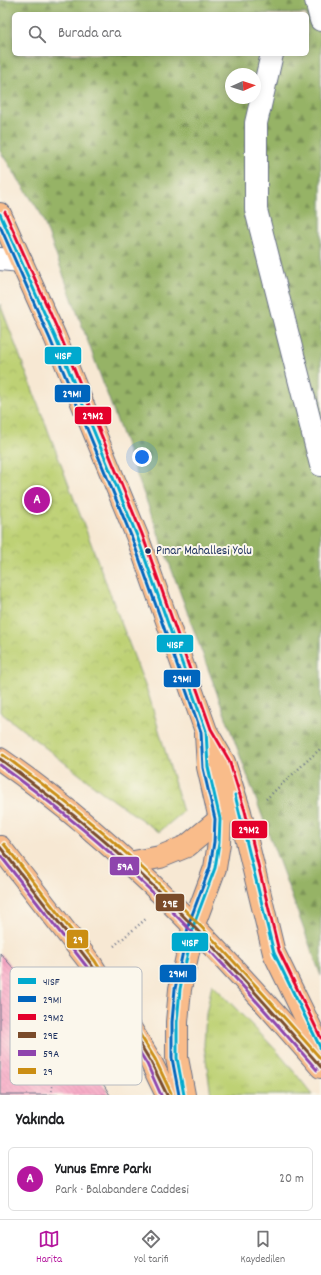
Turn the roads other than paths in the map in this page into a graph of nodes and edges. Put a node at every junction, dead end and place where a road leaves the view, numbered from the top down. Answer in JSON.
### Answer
{"nodes":[{"id":1,"x":316,"y":0,"type":"edge"},
{"id":2,"x":305,"y":12,"type":"edge"},
{"id":3,"x":321,"y":20,"type":"edge"},
{"id":4,"x":272,"y":56,"type":"edge"},
{"id":5,"x":0,"y":214,"type":"edge"},
{"id":6,"x":0,"y":259,"type":"edge"},
{"id":7,"x":21,"y":261,"type":"junction"},
{"id":8,"x":321,"y":465,"type":"edge"},
{"id":9,"x":206,"y":731,"type":"junction"},
{"id":10,"x":0,"y":759,"type":"edge"},
{"id":11,"x":220,"y":819,"type":"junction"},
{"id":12,"x":0,"y":847,"type":"edge"},
{"id":13,"x":129,"y":863,"type":"junction"},
{"id":14,"x":194,"y":924,"type":"junction"},
{"id":15,"x":93,"y":967,"type":"edge"},
{"id":16,"x":142,"y":1048,"type":"edge"},
{"id":17,"x":321,"y":1049,"type":"edge"},
{"id":18,"x":321,"y":1067,"type":"edge"},
{"id":19,"x":167,"y":1095,"type":"edge"},
{"id":20,"x":184,"y":1095,"type":"edge"}],
"edges":[{"from":1,"to":2,"type":"street"},
{"from":1,"to":3,"type":"street"},
{"from":4,"to":8,"type":"street"},
{"from":5,"to":7,"type":"main road"},
{"from":6,"to":7,"type":"street"},
{"from":7,"to":9,"type":"main road"},
{"from":9,"to":11,"type":"main road"},
{"from":9,"to":17,"type":"main road"},
{"from":10,"to":13,"type":"main road"},
{"from":11,"to":13,"type":"main road"},
{"from":11,"to":14,"type":"main road"},
{"from":12,"to":15,"type":"main road"},
{"from":13,"to":14,"type":"main road"},
{"from":14,"to":18,"type":"main road"},
{"from":14,"to":20,"type":"main road"},
{"from":16,"to":19,"type":"main road"}]}
